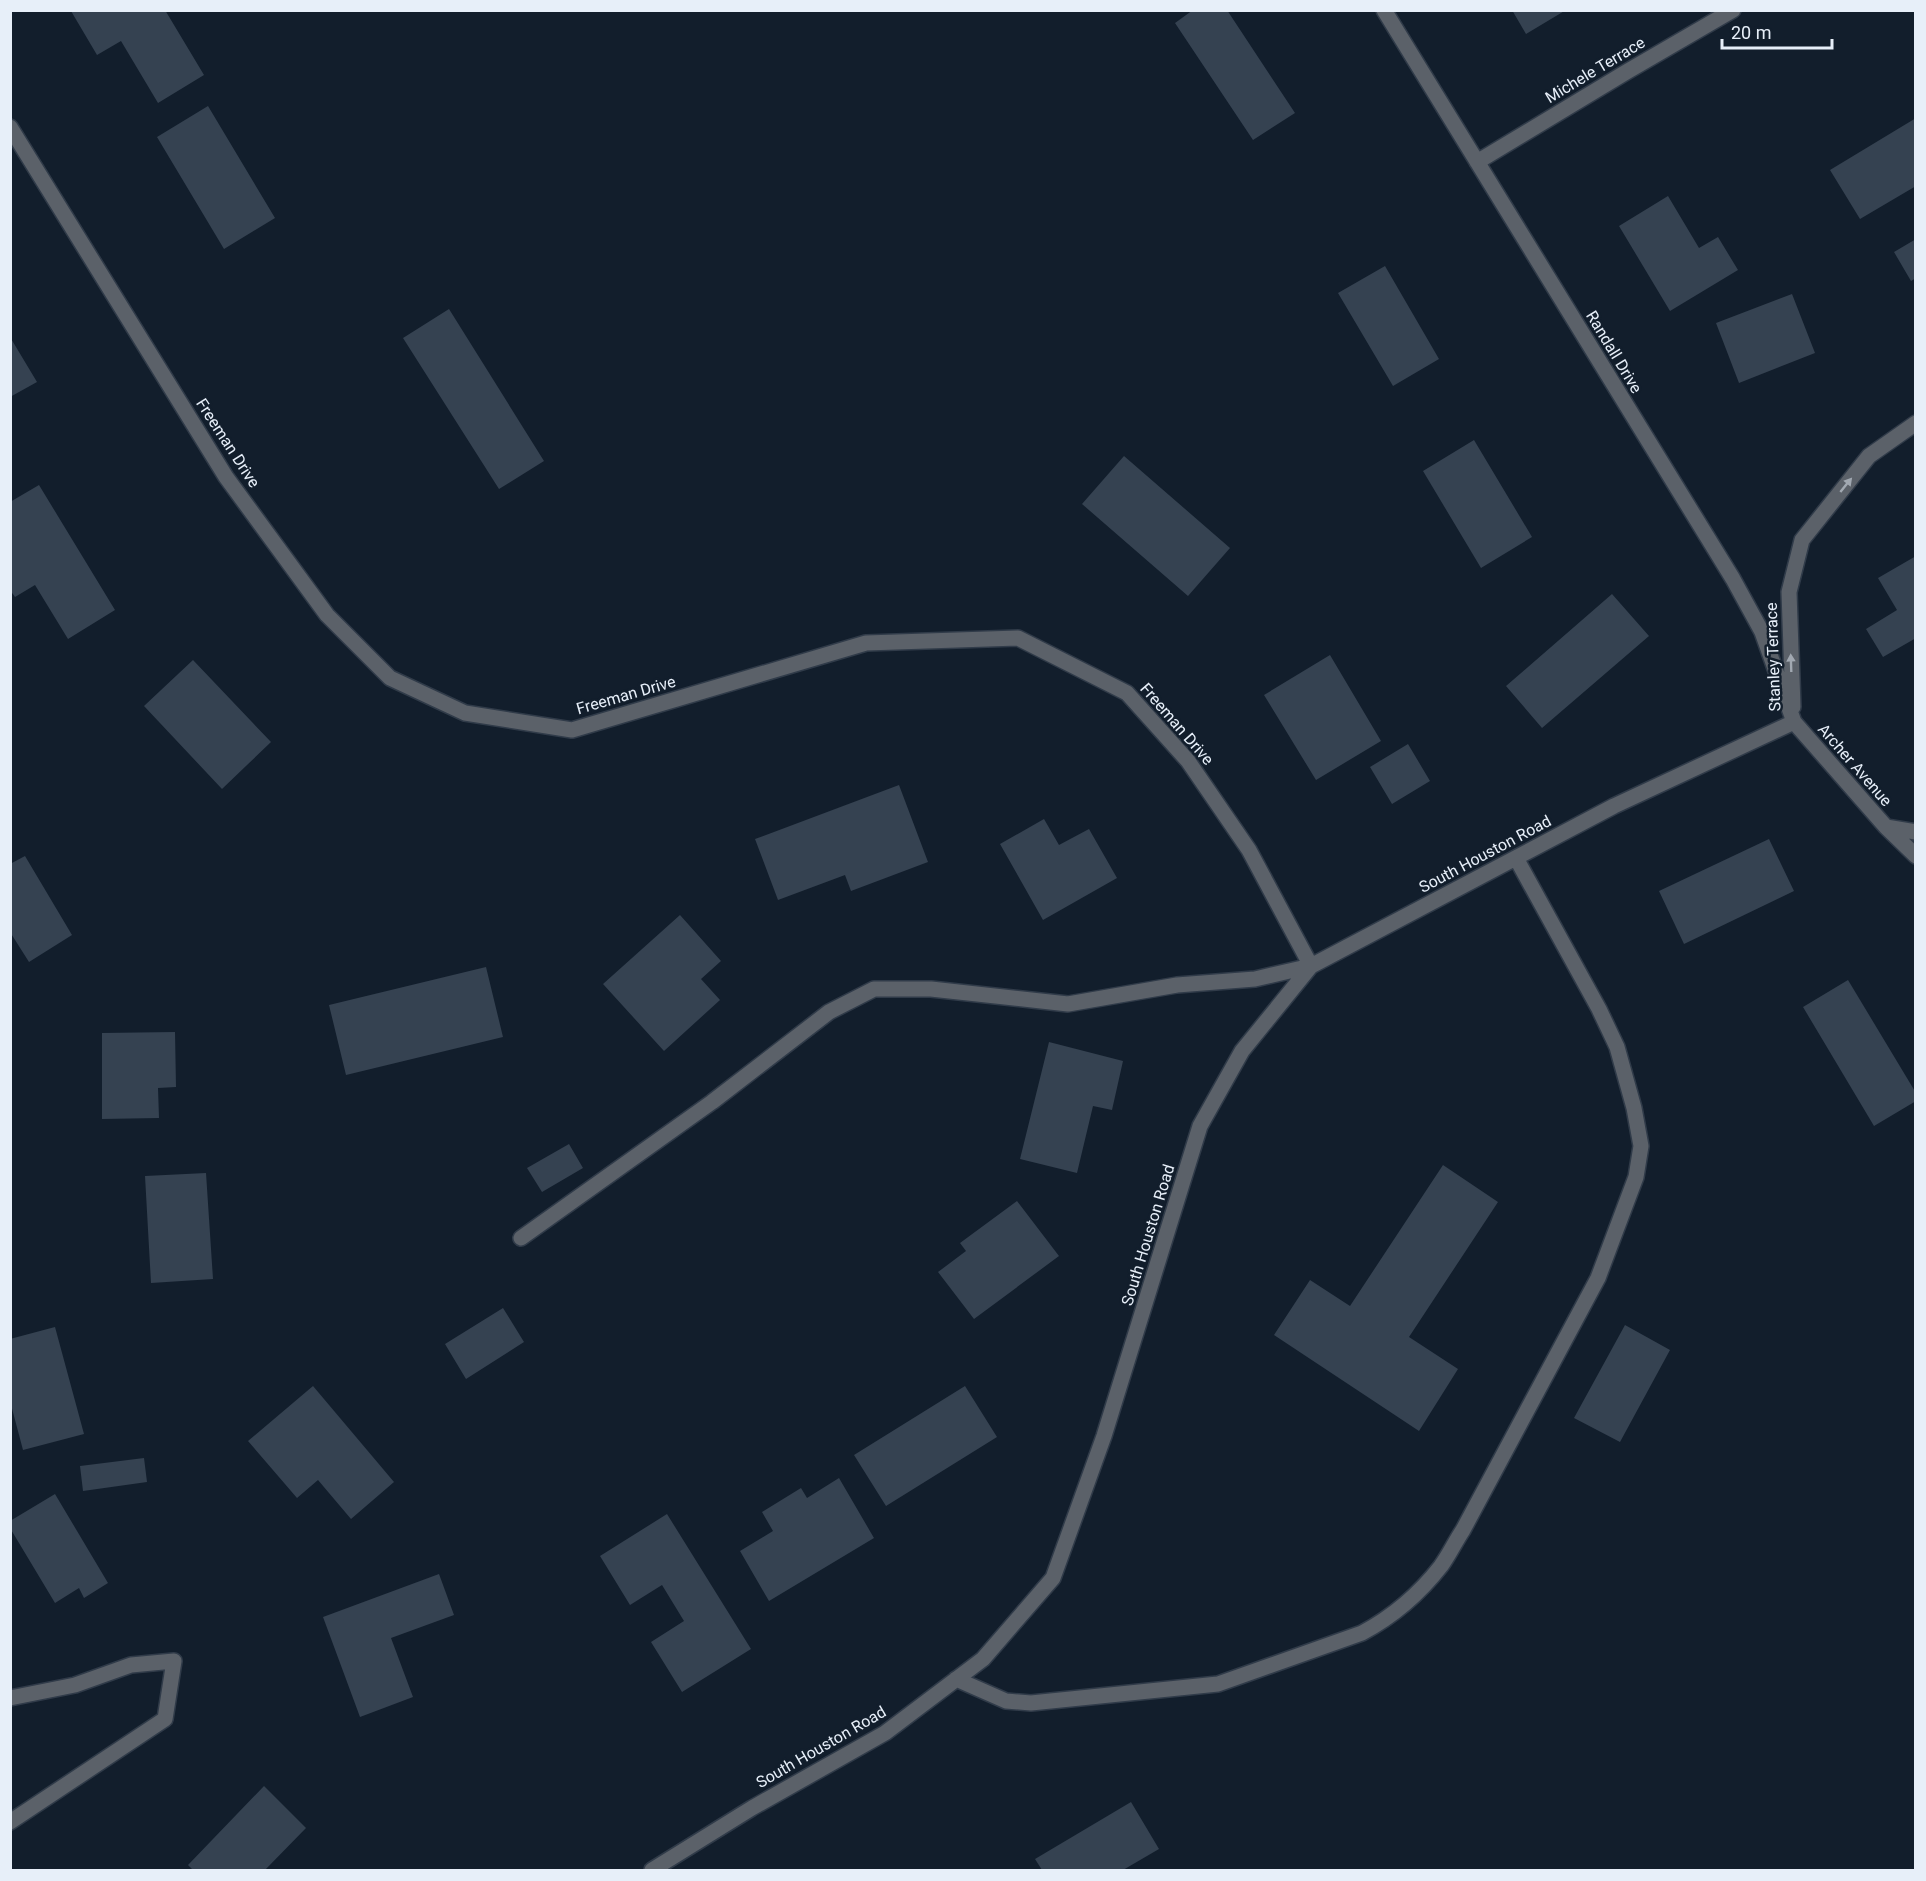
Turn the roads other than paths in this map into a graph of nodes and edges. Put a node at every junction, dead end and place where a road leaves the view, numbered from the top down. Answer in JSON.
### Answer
{"nodes":[{"id":1,"x":1384,"y":10,"type":"edge"},
{"id":2,"x":1734,"y":10,"type":"edge"},
{"id":3,"x":10,"y":128,"type":"edge"},
{"id":4,"x":1477,"y":162,"type":"junction"},
{"id":5,"x":1916,"y":423,"type":"edge"},
{"id":6,"x":1794,"y":722,"type":"junction"},
{"id":7,"x":1886,"y":827,"type":"junction"},
{"id":8,"x":1916,"y":832,"type":"edge"},
{"id":9,"x":1916,"y":856,"type":"edge"},
{"id":10,"x":1516,"y":858,"type":"junction"},
{"id":11,"x":1311,"y":966,"type":"junction"},
{"id":12,"x":521,"y":1238,"type":"dead end"},
{"id":13,"x":956,"y":1679,"type":"junction"},
{"id":14,"x":10,"y":1698,"type":"edge"},
{"id":15,"x":10,"y":1822,"type":"edge"},
{"id":16,"x":652,"y":1870,"type":"edge"}],
"edges":[{"from":1,"to":4,"type":"street","name":"Randall Drive"},
{"from":2,"to":4,"type":"street","name":"Michele Terrace"},
{"from":3,"to":11,"type":"street","name":"Freeman Drive"},
{"from":4,"to":6,"type":"street","name":"Randall Drive"},
{"from":6,"to":5,"type":"street","name":"Stanley Terrace","one_way":true},
{"from":6,"to":7,"type":"street","name":"Archer Avenue"},
{"from":6,"to":10,"type":"street","name":"South Houston Road"},
{"from":7,"to":8,"type":"street"},
{"from":7,"to":9,"type":"street","name":"Archer Avenue"},
{"from":10,"to":11,"type":"street","name":"South Houston Road"},
{"from":10,"to":13,"type":"street"},
{"from":11,"to":12,"type":"street"},
{"from":11,"to":13,"type":"street","name":"South Houston Road"},
{"from":13,"to":16,"type":"street","name":"South Houston Road"},
{"from":14,"to":15,"type":"street"}]}
